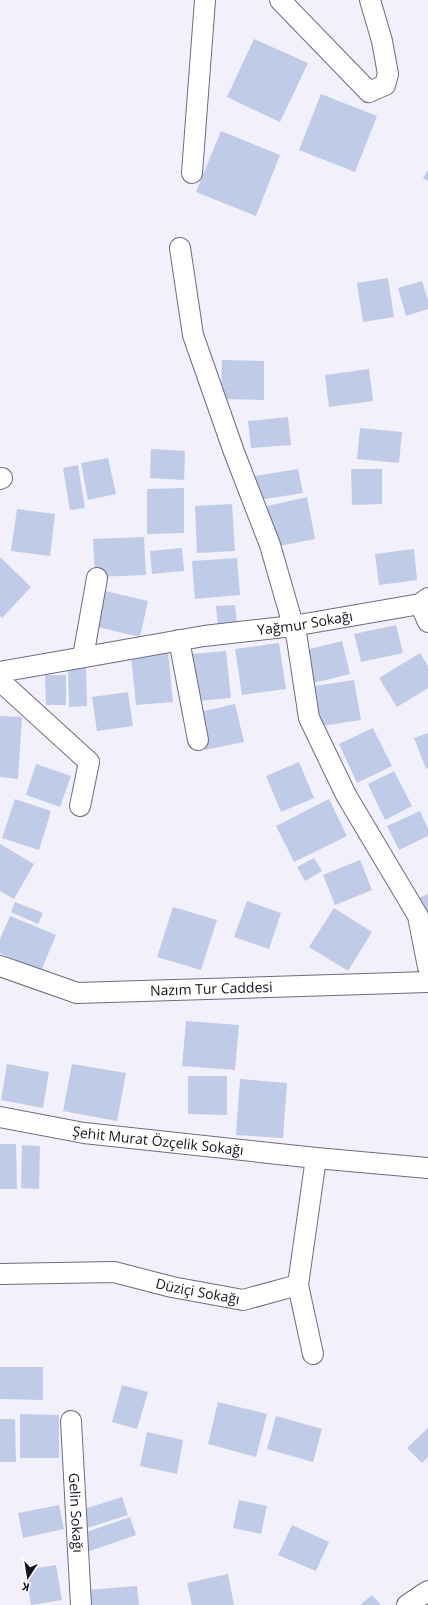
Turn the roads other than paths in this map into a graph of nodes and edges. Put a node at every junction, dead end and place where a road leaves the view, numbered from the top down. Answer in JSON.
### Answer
{"nodes":[{"id":1,"x":205,"y":0,"type":"edge"},
{"id":2,"x":280,"y":0,"type":"edge"},
{"id":3,"x":370,"y":0,"type":"edge"},
{"id":4,"x":192,"y":174,"type":"dead end"},
{"id":5,"x":180,"y":248,"type":"dead end"},
{"id":6,"x":97,"y":578,"type":"dead end"},
{"id":7,"x":424,"y":601,"type":"edge"},
{"id":8,"x":428,"y":622,"type":"edge"},
{"id":9,"x":293,"y":626,"type":"junction"},
{"id":10,"x":179,"y":640,"type":"junction"},
{"id":11,"x":83,"y":657,"type":"junction"},
{"id":12,"x":0,"y":672,"type":"edge"},
{"id":13,"x":0,"y":681,"type":"edge"},
{"id":14,"x":198,"y":740,"type":"dead end"},
{"id":15,"x":80,"y":806,"type":"dead end"},
{"id":16,"x":0,"y":966,"type":"edge"},
{"id":17,"x":428,"y":967,"type":"edge"},
{"id":18,"x":428,"y":982,"type":"edge"},
{"id":19,"x":0,"y":1117,"type":"edge"},
{"id":20,"x":316,"y":1158,"type":"junction"},
{"id":21,"x":428,"y":1168,"type":"edge"},
{"id":22,"x":0,"y":1274,"type":"edge"},
{"id":23,"x":298,"y":1285,"type":"junction"},
{"id":24,"x":313,"y":1354,"type":"dead end"},
{"id":25,"x":71,"y":1421,"type":"dead end"},
{"id":26,"x":428,"y":1591,"type":"edge"},
{"id":27,"x":81,"y":1605,"type":"edge"},
{"id":28,"x":406,"y":1605,"type":"edge"}],
"edges":[{"from":1,"to":4,"type":"street"},
{"from":2,"to":3,"type":"street"},
{"from":5,"to":9,"type":"street"},
{"from":6,"to":11,"type":"street"},
{"from":7,"to":8,"type":"street"},
{"from":7,"to":9,"type":"street","name":"Yağmur Sokağı"},
{"from":9,"to":10,"type":"street","name":"Yağmur Sokağı"},
{"from":9,"to":17,"type":"street"},
{"from":10,"to":11,"type":"street","name":"Yağmur Sokağı"},
{"from":10,"to":14,"type":"street"},
{"from":11,"to":12,"type":"street","name":"Yağmur Sokağı"},
{"from":13,"to":15,"type":"street"},
{"from":16,"to":18,"type":"street","name":"Nazım Tur Caddesi"},
{"from":19,"to":20,"type":"street","name":"Şehit Murat Özçelik Sokağı"},
{"from":20,"to":21,"type":"street"},
{"from":20,"to":23,"type":"street"},
{"from":22,"to":23,"type":"street","name":"Düziçi Sokağı"},
{"from":23,"to":24,"type":"street"},
{"from":25,"to":27,"type":"street","name":"Gelin Sokağı"},
{"from":26,"to":28,"type":"street"}]}
